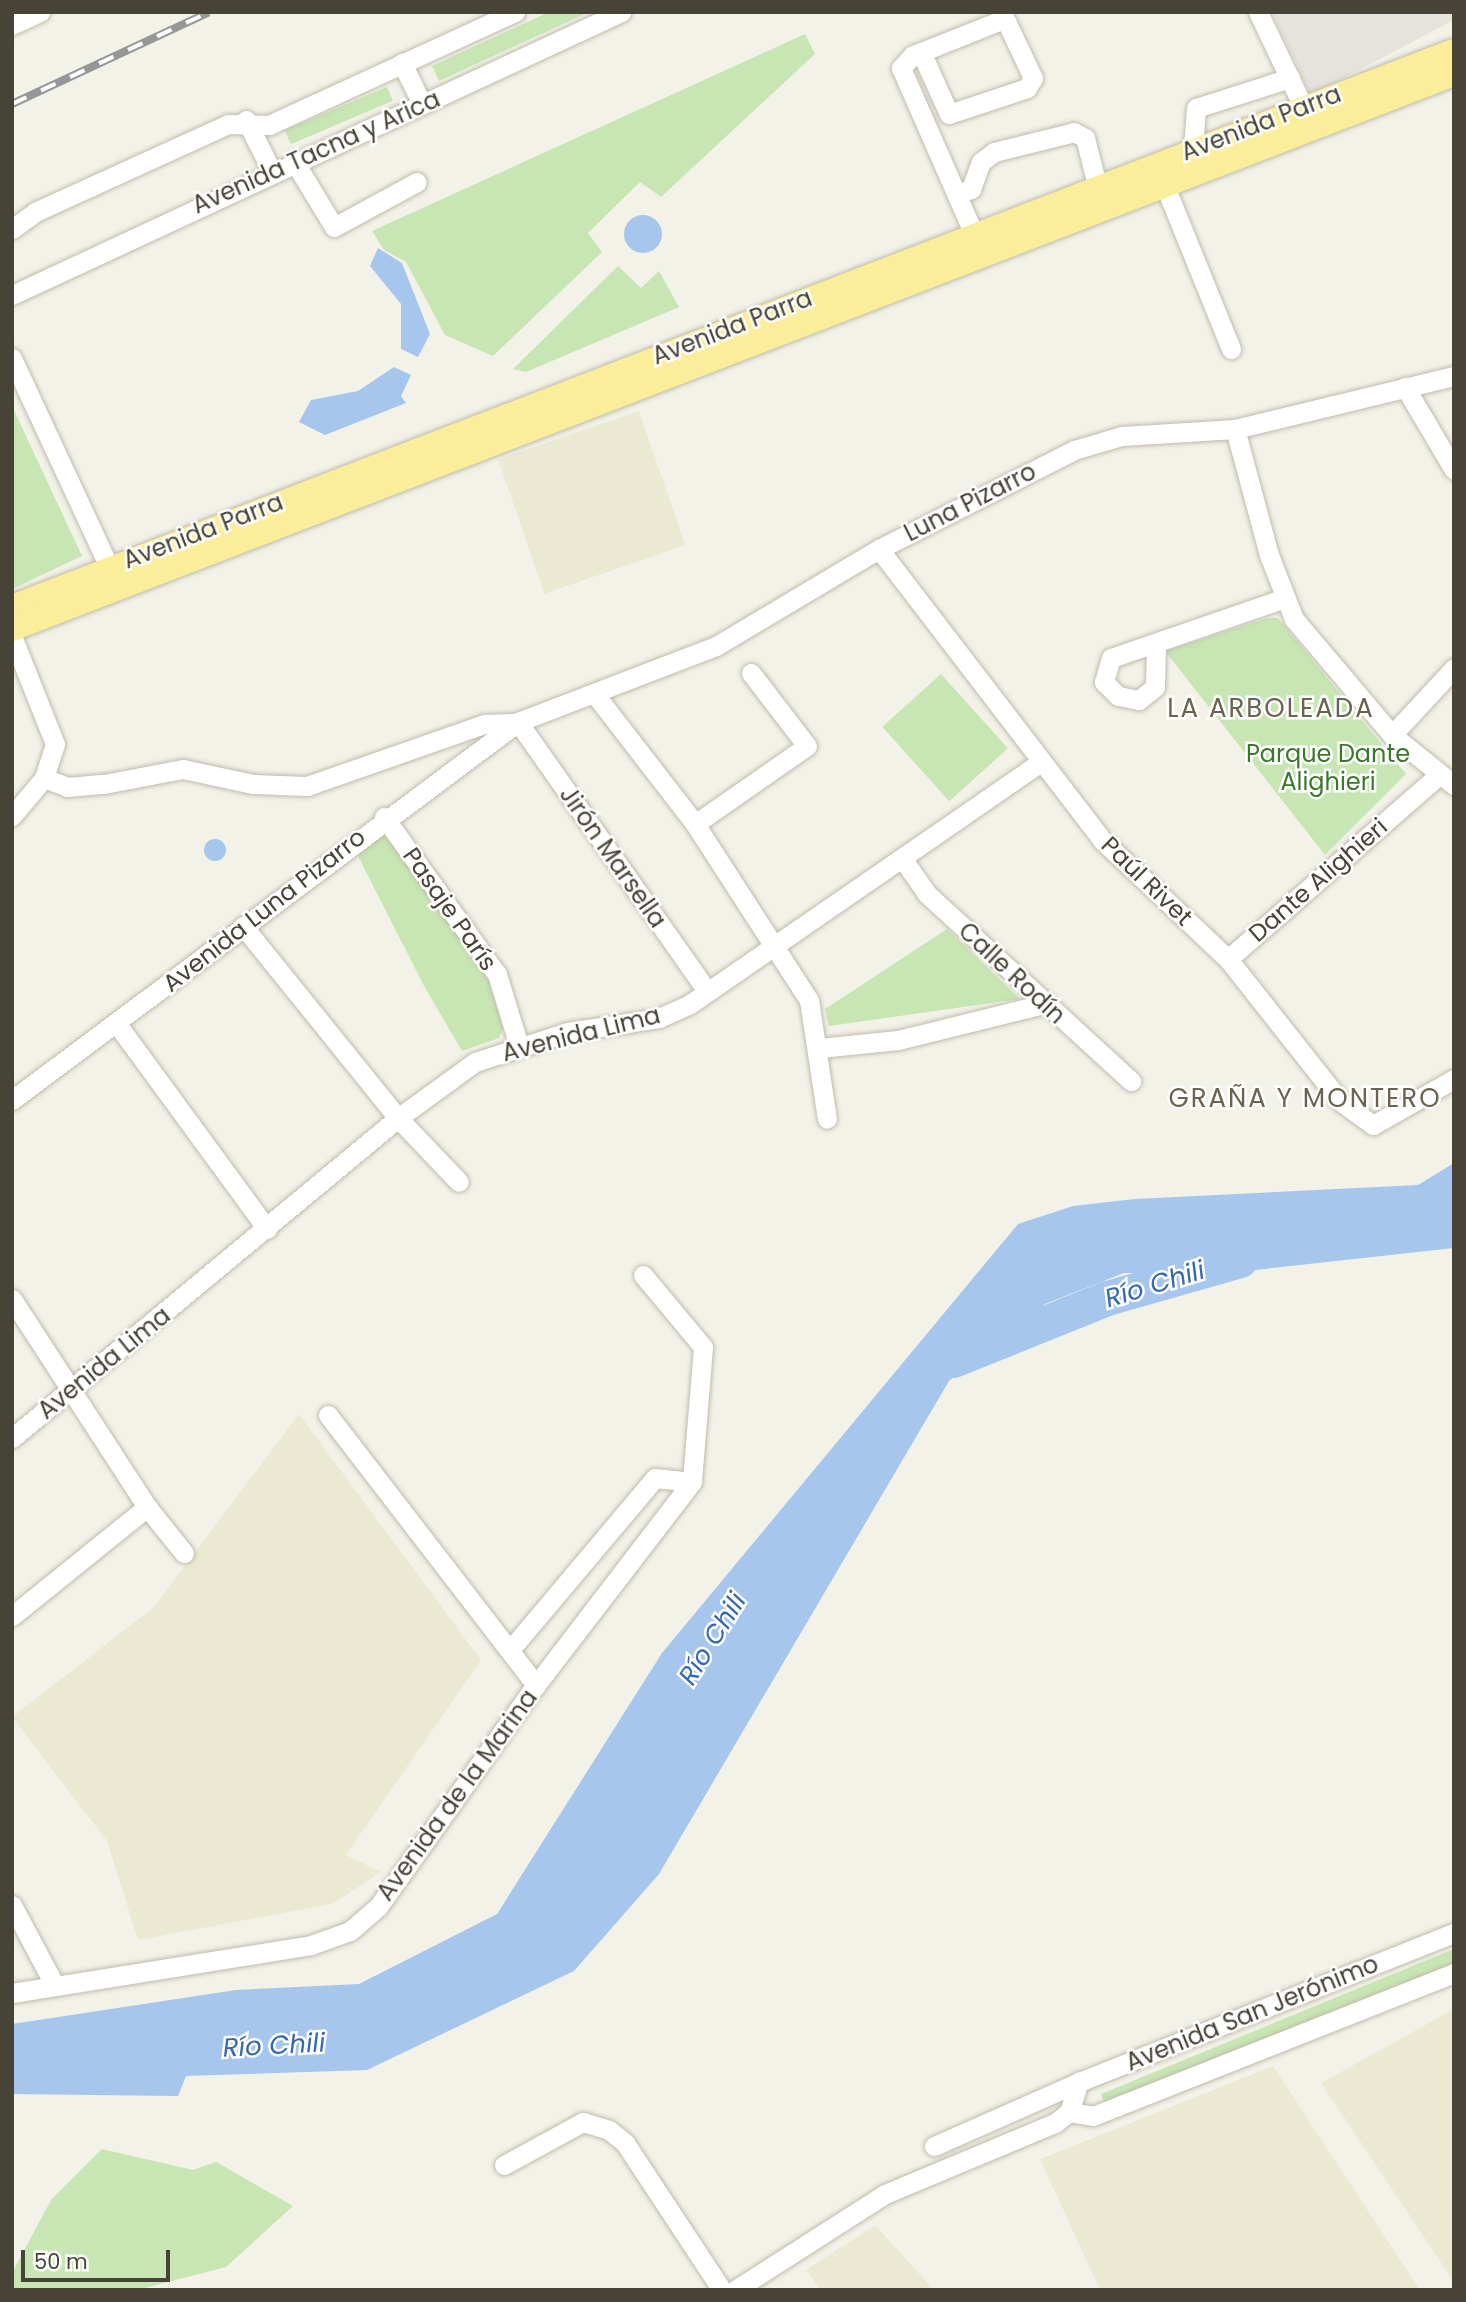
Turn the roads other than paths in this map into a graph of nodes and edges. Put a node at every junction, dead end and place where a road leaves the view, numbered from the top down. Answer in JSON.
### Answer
{"nodes":[{"id":1,"x":40,"y":12,"type":"edge"},
{"id":2,"x":515,"y":12,"type":"edge"},
{"id":3,"x":621,"y":12,"type":"edge"},
{"id":4,"x":1258,"y":12,"type":"edge"},
{"id":5,"x":12,"y":25,"type":"edge"},
{"id":6,"x":1454,"y":51,"type":"edge"},
{"id":7,"x":921,"y":52,"type":"junction"},
{"id":8,"x":402,"y":63,"type":"junction"},
{"id":9,"x":1454,"y":74,"type":"edge"},
{"id":10,"x":1290,"y":78,"type":"junction"},
{"id":11,"x":422,"y":104,"type":"junction"},
{"id":12,"x":1308,"y":117,"type":"junction"},
{"id":13,"x":246,"y":120,"type":"junction"},
{"id":14,"x":1193,"y":149,"type":"junction"},
{"id":15,"x":294,"y":161,"type":"junction"},
{"id":16,"x":271,"y":170,"type":"junction"},
{"id":17,"x":1160,"y":174,"type":"junction"},
{"id":18,"x":417,"y":182,"type":"dead end"},
{"id":19,"x":1097,"y":185,"type":"junction"},
{"id":20,"x":960,"y":193,"type":"junction"},
{"id":21,"x":12,"y":229,"type":"edge"},
{"id":22,"x":973,"y":232,"type":"junction"},
{"id":23,"x":12,"y":295,"type":"edge"},
{"id":24,"x":1231,"y":349,"type":"dead end"},
{"id":25,"x":12,"y":358,"type":"edge"},
{"id":26,"x":1454,"y":376,"type":"edge"},
{"id":27,"x":1405,"y":387,"type":"junction"},
{"id":28,"x":1235,"y":429,"type":"junction"},
{"id":29,"x":1454,"y":470,"type":"edge"},
{"id":30,"x":879,"y":549,"type":"junction"},
{"id":31,"x":113,"y":577,"type":"junction"},
{"id":32,"x":1285,"y":598,"type":"junction"},
{"id":33,"x":14,"y":621,"type":"edge"},
{"id":34,"x":1156,"y":645,"type":"dead end"},
{"id":35,"x":1454,"y":668,"type":"edge"},
{"id":36,"x":751,"y":673,"type":"dead end"},
{"id":37,"x":597,"y":697,"type":"junction"},
{"id":38,"x":518,"y":722,"type":"junction"},
{"id":39,"x":1392,"y":735,"type":"junction"},
{"id":40,"x":1040,"y":762,"type":"junction"},
{"id":41,"x":44,"y":778,"type":"junction"},
{"id":42,"x":1447,"y":780,"type":"edge"},
{"id":43,"x":12,"y":816,"type":"edge"},
{"id":44,"x":384,"y":817,"type":"junction"},
{"id":45,"x":695,"y":824,"type":"junction"},
{"id":46,"x":902,"y":858,"type":"junction"},
{"id":47,"x":243,"y":926,"type":"junction"},
{"id":48,"x":772,"y":944,"type":"junction"},
{"id":49,"x":1228,"y":959,"type":"junction"},
{"id":50,"x":707,"y":991,"type":"junction"},
{"id":51,"x":1043,"y":1004,"type":"junction"},
{"id":52,"x":117,"y":1024,"type":"junction"},
{"id":53,"x":519,"y":1046,"type":"junction"},
{"id":54,"x":820,"y":1048,"type":"junction"},
{"id":55,"x":1454,"y":1079,"type":"edge"},
{"id":56,"x":1131,"y":1081,"type":"dead end"},
{"id":57,"x":12,"y":1100,"type":"edge"},
{"id":58,"x":397,"y":1118,"type":"junction"},
{"id":59,"x":827,"y":1119,"type":"dead end"},
{"id":60,"x":459,"y":1182,"type":"dead end"},
{"id":61,"x":267,"y":1229,"type":"junction"},
{"id":62,"x":643,"y":1275,"type":"dead end"},
{"id":63,"x":12,"y":1299,"type":"edge"},
{"id":64,"x":73,"y":1389,"type":"junction"},
{"id":65,"x":328,"y":1415,"type":"dead end"},
{"id":66,"x":12,"y":1438,"type":"edge"},
{"id":67,"x":692,"y":1482,"type":"junction"},
{"id":68,"x":147,"y":1507,"type":"junction"},
{"id":69,"x":184,"y":1553,"type":"dead end"},
{"id":70,"x":12,"y":1616,"type":"edge"},
{"id":71,"x":510,"y":1650,"type":"junction"},
{"id":72,"x":536,"y":1685,"type":"junction"},
{"id":73,"x":12,"y":1905,"type":"edge"},
{"id":74,"x":1454,"y":1933,"type":"edge"},
{"id":75,"x":1454,"y":1973,"type":"edge"},
{"id":76,"x":55,"y":1986,"type":"junction"},
{"id":77,"x":12,"y":1993,"type":"edge"},
{"id":78,"x":1079,"y":2082,"type":"junction"},
{"id":79,"x":1069,"y":2112,"type":"junction"},
{"id":80,"x":934,"y":2146,"type":"dead end"},
{"id":81,"x":504,"y":2165,"type":"dead end"},
{"id":82,"x":722,"y":2290,"type":"edge"},
{"id":83,"x":735,"y":2290,"type":"edge"}],
"edges":[{"from":1,"to":5,"type":"street"},
{"from":2,"to":8,"type":"street","name":"Avenida Tacna y Arica"},
{"from":3,"to":11,"type":"street","name":"Avenida Tacna y Arica"},
{"from":4,"to":10,"type":"street"},
{"from":6,"to":12,"type":"main road","name":"Avenida Parra"},
{"from":7,"to":7,"type":"street"},
{"from":7,"to":20,"type":"street"},
{"from":8,"to":11,"type":"street"},
{"from":8,"to":13,"type":"street","name":"Avenida Tacna y Arica"},
{"from":9,"to":12,"type":"main road","name":"Avenida Parra"},
{"from":10,"to":12,"type":"street"},
{"from":10,"to":14,"type":"street"},
{"from":11,"to":15,"type":"street","name":"Avenida Tacna y Arica"},
{"from":12,"to":14,"type":"main road","name":"Avenida Parra"},
{"from":12,"to":17,"type":"main road","name":"Avenida Parra"},
{"from":13,"to":16,"type":"street"},
{"from":13,"to":21,"type":"street","name":"Avenida Tacna y Arica"},
{"from":14,"to":17,"type":"main road","name":"Avenida Parra"},
{"from":15,"to":16,"type":"street","name":"Avenida Tacna y Arica"},
{"from":15,"to":18,"type":"street"},
{"from":16,"to":23,"type":"street","name":"Avenida Tacna y Arica"},
{"from":17,"to":19,"type":"main road","name":"Avenida Parra"},
{"from":17,"to":24,"type":"street"},
{"from":17,"to":31,"type":"main road","name":"Avenida Parra"},
{"from":19,"to":20,"type":"street"},
{"from":19,"to":22,"type":"main road","name":"Avenida Parra"},
{"from":20,"to":22,"type":"street"},
{"from":22,"to":31,"type":"main road","name":"Avenida Parra"},
{"from":25,"to":31,"type":"street"},
{"from":26,"to":27,"type":"street","name":"Luna Pizarro"},
{"from":27,"to":28,"type":"street","name":"Luna Pizarro"},
{"from":27,"to":29,"type":"street"},
{"from":28,"to":30,"type":"street","name":"Luna Pizarro"},
{"from":28,"to":32,"type":"street"},
{"from":30,"to":37,"type":"street","name":"Luna Pizarro"},
{"from":30,"to":40,"type":"street","name":"Paúl Rivet"},
{"from":31,"to":33,"type":"main road","name":"Avenida Parra"},
{"from":32,"to":34,"type":"street"},
{"from":32,"to":39,"type":"street"},
{"from":33,"to":41,"type":"street"},
{"from":35,"to":39,"type":"street"},
{"from":36,"to":45,"type":"street"},
{"from":37,"to":38,"type":"street","name":"Luna Pizarro"},
{"from":37,"to":45,"type":"street"},
{"from":38,"to":41,"type":"street"},
{"from":38,"to":44,"type":"street","name":"Avenida Luna Pizarro"},
{"from":38,"to":50,"type":"street","name":"Jirón Marsella"},
{"from":39,"to":42,"type":"street"},
{"from":40,"to":46,"type":"street","name":"Avenida Lima"},
{"from":40,"to":49,"type":"street","name":"Paúl Rivet"},
{"from":41,"to":43,"type":"street"},
{"from":42,"to":49,"type":"street","name":"Dante Alighieri"},
{"from":44,"to":47,"type":"street","name":"Avenida Luna Pizarro"},
{"from":44,"to":53,"type":"street","name":"Pasaje París"},
{"from":45,"to":48,"type":"street"},
{"from":46,"to":48,"type":"street","name":"Avenida Lima"},
{"from":46,"to":51,"type":"street","name":"Calle Rodín"},
{"from":47,"to":52,"type":"street","name":"Avenida Luna Pizarro"},
{"from":47,"to":58,"type":"street"},
{"from":48,"to":50,"type":"street","name":"Avenida Lima"},
{"from":48,"to":54,"type":"street"},
{"from":49,"to":55,"type":"street","name":"Paúl Rivet"},
{"from":50,"to":53,"type":"street","name":"Avenida Lima"},
{"from":51,"to":54,"type":"street"},
{"from":51,"to":56,"type":"street","name":"Calle Rodín"},
{"from":52,"to":57,"type":"street","name":"Avenida Luna Pizarro"},
{"from":52,"to":61,"type":"street"},
{"from":53,"to":58,"type":"street","name":"Avenida Lima"},
{"from":54,"to":59,"type":"street"},
{"from":58,"to":60,"type":"street"},
{"from":58,"to":61,"type":"street","name":"Avenida Lima"},
{"from":61,"to":64,"type":"street","name":"Avenida Lima"},
{"from":62,"to":67,"type":"street"},
{"from":63,"to":64,"type":"street"},
{"from":64,"to":66,"type":"street","name":"Avenida Lima"},
{"from":64,"to":68,"type":"street"},
{"from":65,"to":71,"type":"street"},
{"from":67,"to":71,"type":"street"},
{"from":67,"to":72,"type":"street","name":"Avenida de la Marina"},
{"from":68,"to":69,"type":"street"},
{"from":68,"to":70,"type":"street"},
{"from":71,"to":72,"type":"street"},
{"from":72,"to":76,"type":"street","name":"Avenida de la Marina"},
{"from":73,"to":76,"type":"street"},
{"from":74,"to":78,"type":"street","name":"Avenida San Jerónimo"},
{"from":75,"to":79,"type":"street","name":"Avenida San Jerónimo"},
{"from":76,"to":77,"type":"street","name":"Avenida de la Marina"},
{"from":78,"to":79,"type":"street"},
{"from":78,"to":80,"type":"street","name":"Avenida San Jerónimo"},
{"from":79,"to":83,"type":"street","name":"Avenida San Jerónimo"},
{"from":81,"to":82,"type":"street"}]}
